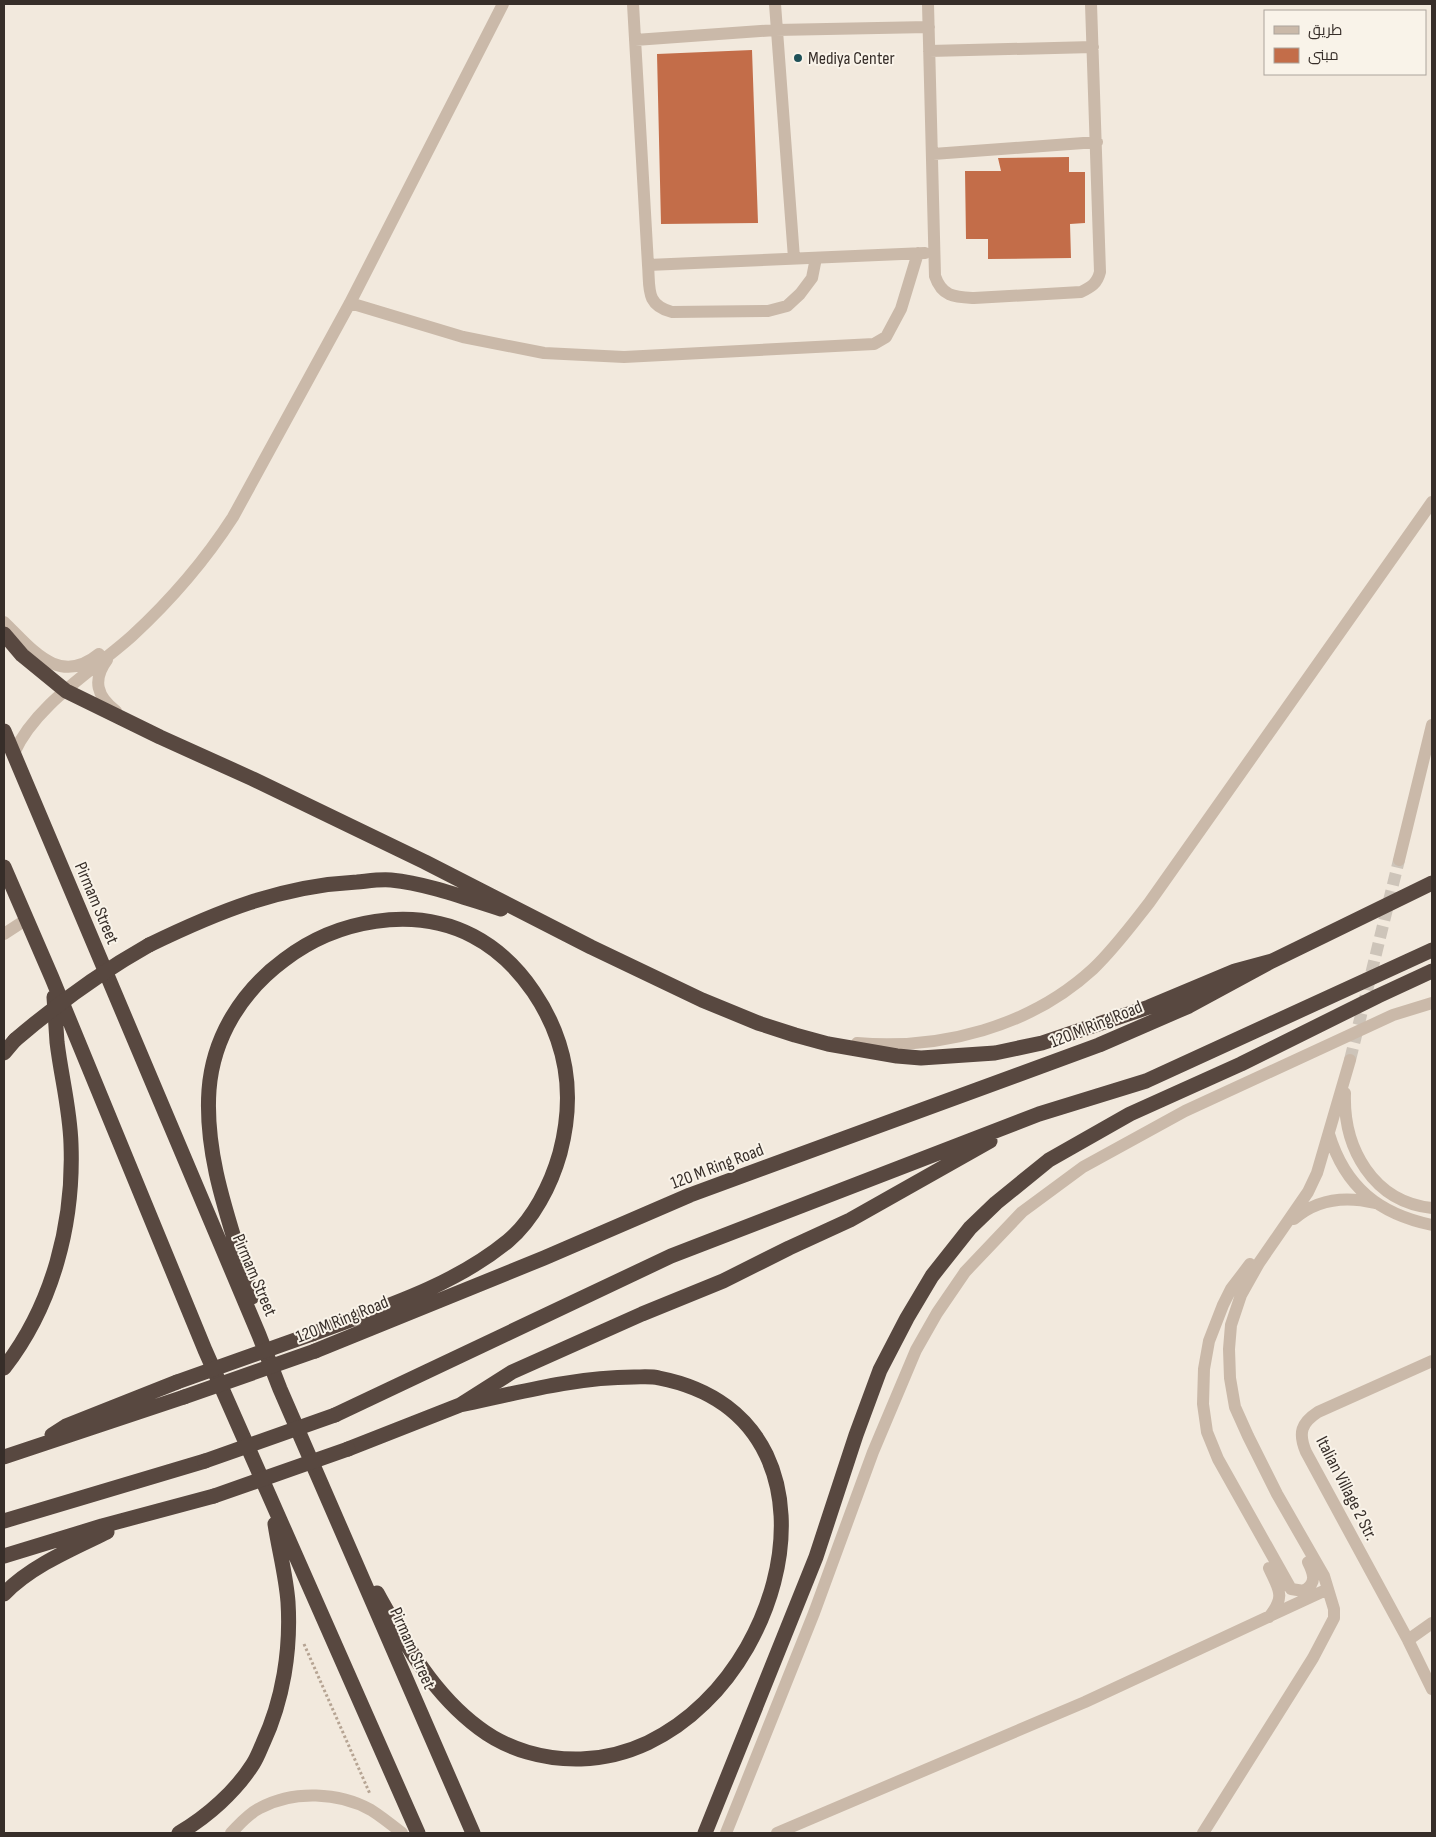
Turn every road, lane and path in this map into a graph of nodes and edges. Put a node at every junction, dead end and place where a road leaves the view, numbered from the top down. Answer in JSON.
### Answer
{"nodes":[{"id":1,"x":503,"y":4,"type":"edge"},
{"id":2,"x":633,"y":4,"type":"edge"},
{"id":3,"x":775,"y":4,"type":"edge"},
{"id":4,"x":928,"y":4,"type":"edge"},
{"id":5,"x":1091,"y":4,"type":"edge"},
{"id":6,"x":929,"y":27,"type":"junction"},
{"id":7,"x":776,"y":30,"type":"junction"},
{"id":8,"x":635,"y":40,"type":"junction"},
{"id":9,"x":1093,"y":48,"type":"junction"},
{"id":10,"x":929,"y":51,"type":"junction"},
{"id":11,"x":1097,"y":142,"type":"junction"},
{"id":12,"x":933,"y":154,"type":"junction"},
{"id":13,"x":934,"y":252,"type":"junction"},
{"id":14,"x":918,"y":253,"type":"junction"},
{"id":15,"x":794,"y":258,"type":"junction"},
{"id":16,"x":816,"y":258,"type":"junction"},
{"id":17,"x":648,"y":265,"type":"junction"},
{"id":18,"x":350,"y":303,"type":"junction"},
{"id":19,"x":1432,"y":502,"type":"edge"},
{"id":20,"x":167,"y":602,"type":"junction"},
{"id":21,"x":4,"y":622,"type":"edge"},
{"id":22,"x":4,"y":634,"type":"edge"},
{"id":23,"x":112,"y":652,"type":"junction"},
{"id":24,"x":66,"y":691,"type":"junction"},
{"id":25,"x":132,"y":723,"type":"junction"},
{"id":26,"x":1432,"y":725,"type":"edge"},
{"id":27,"x":4,"y":731,"type":"edge"},
{"id":28,"x":14,"y":753,"type":"junction"},
{"id":29,"x":1399,"y":860,"type":"tunnel mouth"},
{"id":30,"x":4,"y":867,"type":"edge"},
{"id":31,"x":1432,"y":883,"type":"edge"},
{"id":32,"x":27,"y":919,"type":"junction"},
{"id":33,"x":538,"y":921,"type":"junction"},
{"id":34,"x":4,"y":934,"type":"edge"},
{"id":35,"x":1432,"y":950,"type":"edge"},
{"id":36,"x":1272,"y":961,"type":"junction"},
{"id":37,"x":1432,"y":971,"type":"edge"},
{"id":38,"x":52,"y":978,"type":"junction"},
{"id":39,"x":1432,"y":1003,"type":"edge"},
{"id":40,"x":794,"y":1035,"type":"junction"},
{"id":41,"x":4,"y":1053,"type":"edge"},
{"id":42,"x":1350,"y":1060,"type":"tunnel mouth"},
{"id":43,"x":1346,"y":1074,"type":"junction"},
{"id":44,"x":1039,"y":1114,"type":"junction"},
{"id":45,"x":1329,"y":1134,"type":"junction"},
{"id":46,"x":1375,"y":1203,"type":"junction"},
{"id":47,"x":1432,"y":1208,"type":"edge"},
{"id":48,"x":1432,"y":1225,"type":"edge"},
{"id":49,"x":1284,"y":1229,"type":"junction"},
{"id":50,"x":259,"y":1335,"type":"junction"},
{"id":51,"x":1432,"y":1361,"type":"edge"},
{"id":52,"x":4,"y":1368,"type":"edge"},
{"id":53,"x":460,"y":1405,"type":"junction"},
{"id":54,"x":1207,"y":1432,"type":"junction"},
{"id":55,"x":1248,"y":1436,"type":"junction"},
{"id":56,"x":31,"y":1448,"type":"junction"},
{"id":57,"x":4,"y":1457,"type":"edge"},
{"id":58,"x":318,"y":1479,"type":"junction"},
{"id":59,"x":272,"y":1502,"type":"junction"},
{"id":60,"x":145,"y":1515,"type":"junction"},
{"id":61,"x":4,"y":1521,"type":"edge"},
{"id":62,"x":4,"y":1556,"type":"edge"},
{"id":63,"x":1328,"y":1589,"type":"junction"},
{"id":64,"x":4,"y":1594,"type":"edge"},
{"id":65,"x":1269,"y":1618,"type":"junction"},
{"id":66,"x":1432,"y":1623,"type":"edge"},
{"id":67,"x":1408,"y":1640,"type":"junction"},
{"id":68,"x":304,"y":1644,"type":"dead end"},
{"id":69,"x":1432,"y":1689,"type":"edge"},
{"id":70,"x":379,"y":1815,"type":"junction"},
{"id":71,"x":179,"y":1833,"type":"edge"},
{"id":72,"x":231,"y":1833,"type":"edge"},
{"id":73,"x":402,"y":1833,"type":"edge"},
{"id":74,"x":418,"y":1833,"type":"edge"},
{"id":75,"x":473,"y":1833,"type":"edge"},
{"id":76,"x":706,"y":1833,"type":"edge"},
{"id":77,"x":726,"y":1833,"type":"edge"},
{"id":78,"x":777,"y":1833,"type":"edge"},
{"id":79,"x":1203,"y":1833,"type":"edge"}],
"edges":[{"from":1,"to":18,"type":"street"},
{"from":2,"to":8,"type":"street"},
{"from":3,"to":7,"type":"street"},
{"from":4,"to":6,"type":"street"},
{"from":5,"to":9,"type":"street"},
{"from":6,"to":7,"type":"street"},
{"from":6,"to":10,"type":"street"},
{"from":7,"to":8,"type":"street"},
{"from":7,"to":15,"type":"street"},
{"from":8,"to":17,"type":"street"},
{"from":9,"to":10,"type":"street"},
{"from":9,"to":11,"type":"street"},
{"from":10,"to":12,"type":"street"},
{"from":11,"to":12,"type":"street"},
{"from":11,"to":13,"type":"street"},
{"from":12,"to":13,"type":"street"},
{"from":13,"to":14,"type":"street"},
{"from":14,"to":16,"type":"street"},
{"from":14,"to":18,"type":"street"},
{"from":15,"to":16,"type":"street"},
{"from":15,"to":17,"type":"street"},
{"from":16,"to":17,"type":"street"},
{"from":18,"to":20,"type":"street"},
{"from":19,"to":40,"type":"street"},
{"from":20,"to":21,"type":"street"},
{"from":20,"to":23,"type":"street"},
{"from":22,"to":24,"type":"highway"},
{"from":23,"to":24,"type":"street"},
{"from":23,"to":25,"type":"street"},
{"from":24,"to":25,"type":"highway"},
{"from":24,"to":28,"type":"street"},
{"from":25,"to":33,"type":"highway"},
{"from":26,"to":29,"type":"street"},
{"from":27,"to":28,"type":"highway","name":"Pirmam Street"},
{"from":28,"to":50,"type":"highway","name":"Pirmam Street"},
{"from":30,"to":32,"type":"highway"},
{"from":31,"to":36,"type":"highway","name":"120 M Ring Road"},
{"from":32,"to":34,"type":"street"},
{"from":32,"to":38,"type":"highway"},
{"from":33,"to":40,"type":"highway"},
{"from":33,"to":41,"type":"highway","bridge":true},
{"from":35,"to":44,"type":"highway"},
{"from":36,"to":40,"type":"highway"},
{"from":36,"to":56,"type":"highway","name":"120 M Ring Road","bridge":true},
{"from":37,"to":76,"type":"highway"},
{"from":38,"to":52,"type":"highway"},
{"from":38,"to":59,"type":"highway"},
{"from":39,"to":77,"type":"street"},
{"from":42,"to":43,"type":"street"},
{"from":43,"to":45,"type":"street"},
{"from":43,"to":47,"type":"street"},
{"from":44,"to":53,"type":"highway"},
{"from":44,"to":61,"type":"highway","bridge":true},
{"from":45,"to":46,"type":"street"},
{"from":45,"to":49,"type":"street"},
{"from":46,"to":48,"type":"street"},
{"from":46,"to":49,"type":"street"},
{"from":49,"to":54,"type":"street"},
{"from":49,"to":55,"type":"street"},
{"from":50,"to":56,"type":"highway","bridge":true},
{"from":50,"to":58,"type":"highway","name":"Pirmam Street"},
{"from":51,"to":67,"type":"street","name":"Italian Village 2 Str."},
{"from":53,"to":58,"type":"highway"},
{"from":53,"to":60,"type":"highway","bridge":true},
{"from":54,"to":55,"type":"street"},
{"from":54,"to":65,"type":"street"},
{"from":55,"to":63,"type":"street"},
{"from":56,"to":57,"type":"highway","name":"120 M Ring Road"},
{"from":58,"to":75,"type":"highway","name":"Pirmam Street"},
{"from":59,"to":71,"type":"highway"},
{"from":59,"to":74,"type":"highway"},
{"from":60,"to":62,"type":"highway"},
{"from":60,"to":64,"type":"highway"},
{"from":63,"to":65,"type":"street"},
{"from":63,"to":79,"type":"street"},
{"from":65,"to":78,"type":"street"},
{"from":66,"to":67,"type":"street"},
{"from":67,"to":69,"type":"street","name":"Italian Village 2 Str."},
{"from":68,"to":70,"type":"path"},
{"from":70,"to":72,"type":"street"},
{"from":70,"to":73,"type":"street"}]}
